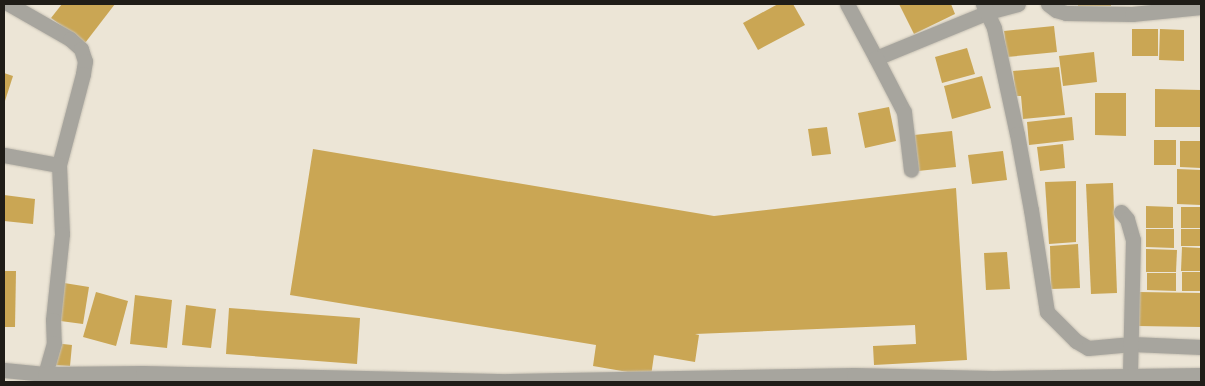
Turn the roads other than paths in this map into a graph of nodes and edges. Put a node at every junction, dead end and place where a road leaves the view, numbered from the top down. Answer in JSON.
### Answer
{"nodes":[{"id":1,"x":9,"y":4,"type":"edge"},
{"id":2,"x":847,"y":4,"type":"edge"},
{"id":3,"x":1018,"y":4,"type":"edge"},
{"id":4,"x":1048,"y":4,"type":"edge"},
{"id":5,"x":1201,"y":7,"type":"edge"},
{"id":6,"x":986,"y":8,"type":"edge"},
{"id":7,"x":1132,"y":9,"type":"edge"},
{"id":8,"x":876,"y":58,"type":"junction"},
{"id":9,"x":4,"y":155,"type":"edge"},
{"id":10,"x":59,"y":165,"type":"junction"},
{"id":11,"x":911,"y":170,"type":"dead end"},
{"id":12,"x":1121,"y":212,"type":"dead end"},
{"id":13,"x":1132,"y":344,"type":"junction"},
{"id":14,"x":1201,"y":346,"type":"edge"},
{"id":15,"x":4,"y":370,"type":"edge"},
{"id":16,"x":45,"y":374,"type":"junction"},
{"id":17,"x":1130,"y":375,"type":"junction"},
{"id":18,"x":1201,"y":375,"type":"edge"},
{"id":19,"x":143,"y":378,"type":"edge"},
{"id":20,"x":613,"y":381,"type":"edge"}],
"edges":[{"from":1,"to":10,"type":"street"},
{"from":2,"to":8,"type":"street"},
{"from":3,"to":6,"type":"street"},
{"from":4,"to":7,"type":"street"},
{"from":5,"to":7,"type":"street"},
{"from":6,"to":8,"type":"street"},
{"from":6,"to":13,"type":"street"},
{"from":8,"to":11,"type":"street"},
{"from":9,"to":10,"type":"street"},
{"from":10,"to":16,"type":"street"},
{"from":12,"to":13,"type":"street"},
{"from":13,"to":14,"type":"street"},
{"from":13,"to":17,"type":"street"},
{"from":15,"to":16,"type":"street"},
{"from":16,"to":19,"type":"street"},
{"from":17,"to":18,"type":"street"},
{"from":17,"to":20,"type":"street"},
{"from":19,"to":20,"type":"street"}]}
